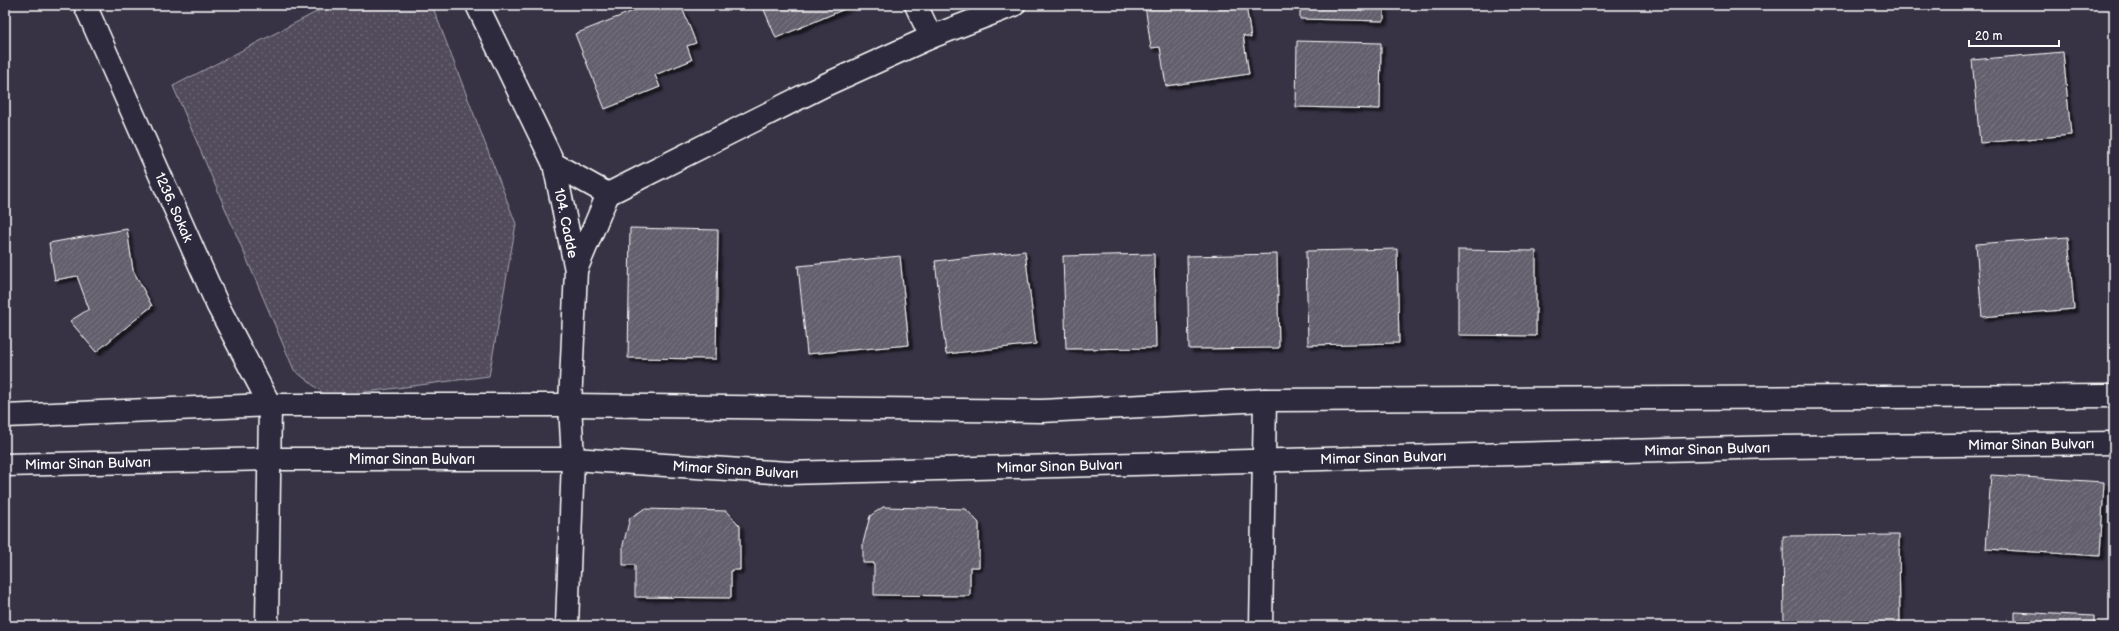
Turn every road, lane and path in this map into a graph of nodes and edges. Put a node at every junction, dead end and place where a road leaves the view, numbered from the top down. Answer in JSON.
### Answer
{"nodes":[{"id":1,"x":85,"y":5,"type":"edge"},
{"id":2,"x":477,"y":5,"type":"edge"},
{"id":3,"x":916,"y":5,"type":"edge"},
{"id":4,"x":1014,"y":5,"type":"edge"},
{"id":5,"x":931,"y":37,"type":"junction"},
{"id":6,"x":554,"y":164,"type":"junction"},
{"id":7,"x":608,"y":194,"type":"junction"},
{"id":8,"x":576,"y":270,"type":"junction"},
{"id":9,"x":2114,"y":396,"type":"edge"},
{"id":10,"x":1265,"y":400,"type":"junction"},
{"id":11,"x":570,"y":405,"type":"junction"},
{"id":12,"x":270,"y":406,"type":"junction"},
{"id":13,"x":5,"y":416,"type":"edge"},
{"id":14,"x":2114,"y":443,"type":"edge"},
{"id":15,"x":270,"y":459,"type":"junction"},
{"id":16,"x":573,"y":459,"type":"junction"},
{"id":17,"x":1265,"y":461,"type":"junction"},
{"id":18,"x":5,"y":465,"type":"edge"},
{"id":19,"x":267,"y":626,"type":"edge"},
{"id":20,"x":567,"y":626,"type":"edge"},
{"id":21,"x":1261,"y":626,"type":"edge"}],
"edges":[{"from":1,"to":12,"type":"main road","name":"1236. Sokak"},
{"from":2,"to":6,"type":"main road","name":"104. Cadde"},
{"from":3,"to":5,"type":"main road"},
{"from":4,"to":5,"type":"main road"},
{"from":5,"to":7,"type":"main road"},
{"from":6,"to":7,"type":"main road"},
{"from":6,"to":8,"type":"main road","name":"104. Cadde"},
{"from":7,"to":8,"type":"main road"},
{"from":8,"to":11,"type":"main road","name":"104. Cadde"},
{"from":9,"to":10,"type":"main road"},
{"from":10,"to":11,"type":"main road"},
{"from":10,"to":17,"type":"main road"},
{"from":11,"to":12,"type":"main road"},
{"from":11,"to":16,"type":"main road","name":"104. Cadde"},
{"from":12,"to":13,"type":"main road"},
{"from":12,"to":15,"type":"main road"},
{"from":14,"to":17,"type":"main road","name":"Mimar Sinan Bulvarı"},
{"from":15,"to":16,"type":"main road","name":"Mimar Sinan Bulvarı"},
{"from":15,"to":18,"type":"main road","name":"Mimar Sinan Bulvarı"},
{"from":15,"to":19,"type":"main road"},
{"from":16,"to":17,"type":"main road","name":"Mimar Sinan Bulvarı"},
{"from":16,"to":20,"type":"main road","name":"104. Cadde"},
{"from":17,"to":21,"type":"main road"}]}
